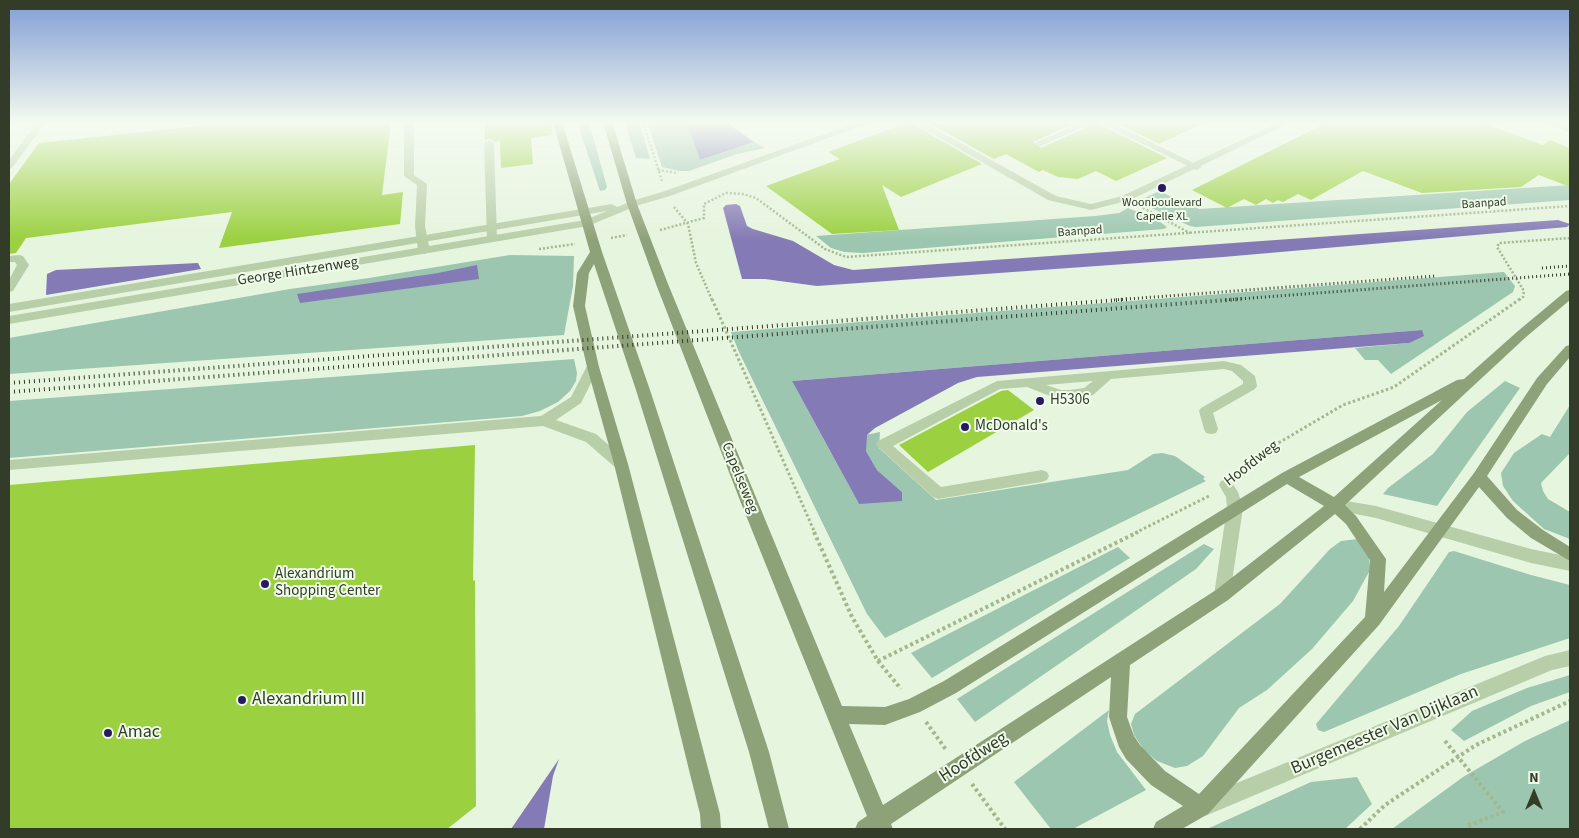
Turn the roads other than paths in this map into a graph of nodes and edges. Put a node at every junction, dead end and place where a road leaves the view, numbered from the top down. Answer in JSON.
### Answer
{"nodes":[{"id":1,"x":409,"y":161,"type":"edge"},
{"id":2,"x":490,"y":161,"type":"edge"},
{"id":3,"x":569,"y":161,"type":"edge"},
{"id":4,"x":619,"y":161,"type":"edge"},
{"id":5,"x":758,"y":161,"type":"edge"},
{"id":6,"x":986,"y":161,"type":"edge"},
{"id":7,"x":1184,"y":161,"type":"edge"},
{"id":8,"x":1208,"y":161,"type":"edge"},
{"id":9,"x":1196,"y":167,"type":"junction"},
{"id":10,"x":632,"y":204,"type":"junction"},
{"id":11,"x":584,"y":212,"type":"junction"},
{"id":12,"x":588,"y":223,"type":"junction"},
{"id":13,"x":492,"y":227,"type":"junction"},
{"id":14,"x":492,"y":240,"type":"junction"},
{"id":15,"x":423,"y":245,"type":"junction"},
{"id":16,"x":596,"y":252,"type":"junction"},
{"id":17,"x":9,"y":260,"type":"edge"},
{"id":18,"x":9,"y":289,"type":"edge"},
{"id":19,"x":1570,"y":294,"type":"edge"},
{"id":20,"x":9,"y":308,"type":"edge"},
{"id":21,"x":9,"y":320,"type":"edge"},
{"id":22,"x":1570,"y":349,"type":"edge"},
{"id":23,"x":593,"y":367,"type":"junction"},
{"id":24,"x":1482,"y":372,"type":"junction"},
{"id":25,"x":544,"y":421,"type":"junction"},
{"id":26,"x":1211,"y":429,"type":"dead end"},
{"id":27,"x":621,"y":464,"type":"junction"},
{"id":28,"x":9,"y":465,"type":"edge"},
{"id":29,"x":1042,"y":476,"type":"dead end"},
{"id":30,"x":1287,"y":478,"type":"junction"},
{"id":31,"x":1478,"y":478,"type":"junction"},
{"id":32,"x":1226,"y":485,"type":"road end"},
{"id":33,"x":1335,"y":505,"type":"junction"},
{"id":34,"x":1235,"y":508,"type":"junction"},
{"id":35,"x":1442,"y":529,"type":"junction"},
{"id":36,"x":1570,"y":555,"type":"edge"},
{"id":37,"x":1570,"y":564,"type":"edge"},
{"id":38,"x":1222,"y":595,"type":"junction"},
{"id":39,"x":1373,"y":620,"type":"junction"},
{"id":40,"x":1570,"y":658,"type":"edge"},
{"id":41,"x":1121,"y":662,"type":"junction"},
{"id":42,"x":837,"y":715,"type":"junction"},
{"id":43,"x":1201,"y":807,"type":"junction"},
{"id":44,"x":875,"y":826,"type":"edge"},
{"id":45,"x":711,"y":829,"type":"edge"},
{"id":46,"x":779,"y":829,"type":"edge"},
{"id":47,"x":1162,"y":829,"type":"edge"}],
"edges":[{"from":1,"to":15,"type":"street"},
{"from":2,"to":13,"type":"street"},
{"from":3,"to":11,"type":"main road"},
{"from":4,"to":10,"type":"main road","name":"Capelseweg"},
{"from":5,"to":10,"type":"street"},
{"from":6,"to":9,"type":"street"},
{"from":7,"to":9,"type":"street"},
{"from":8,"to":9,"type":"street"},
{"from":10,"to":11,"type":"street","name":"George Hintzenweg"},
{"from":10,"to":12,"type":"street","name":"George Hintzenweg"},
{"from":10,"to":42,"type":"main road","name":"Capelseweg"},
{"from":11,"to":12,"type":"main road"},
{"from":11,"to":13,"type":"street","name":"George Hintzenweg"},
{"from":12,"to":14,"type":"street","name":"George Hintzenweg"},
{"from":12,"to":16,"type":"main road"},
{"from":13,"to":14,"type":"street"},
{"from":13,"to":15,"type":"street","name":"George Hintzenweg"},
{"from":14,"to":15,"type":"street","name":"George Hintzenweg"},
{"from":15,"to":20,"type":"street","name":"George Hintzenweg"},
{"from":15,"to":21,"type":"street","name":"George Hintzenweg"},
{"from":16,"to":23,"type":"main road"},
{"from":16,"to":46,"type":"main road"},
{"from":17,"to":18,"type":"street"},
{"from":19,"to":24,"type":"main road","name":"Hoofdweg"},
{"from":22,"to":31,"type":"main road"},
{"from":23,"to":25,"type":"street"},
{"from":23,"to":27,"type":"main road"},
{"from":24,"to":30,"type":"main road","name":"Hoofdweg"},
{"from":24,"to":33,"type":"main road","name":"Hoofdweg"},
{"from":25,"to":27,"type":"street"},
{"from":25,"to":28,"type":"street"},
{"from":26,"to":29,"type":"street"},
{"from":27,"to":45,"type":"main road"},
{"from":30,"to":33,"type":"main road"},
{"from":30,"to":34,"type":"main road","name":"Hoofdweg"},
{"from":31,"to":35,"type":"main road"},
{"from":31,"to":36,"type":"main road"},
{"from":32,"to":34,"type":"street"},
{"from":33,"to":35,"type":"street"},
{"from":33,"to":38,"type":"main road","name":"Hoofdweg"},
{"from":33,"to":39,"type":"main road"},
{"from":34,"to":38,"type":"street"},
{"from":34,"to":42,"type":"main road","name":"Hoofdweg"},
{"from":35,"to":37,"type":"street"},
{"from":35,"to":39,"type":"main road"},
{"from":38,"to":41,"type":"main road","name":"Hoofdweg"},
{"from":39,"to":43,"type":"main road"},
{"from":40,"to":43,"type":"street","name":"Burgemeester Van Dijklaan"},
{"from":41,"to":43,"type":"main road"},
{"from":41,"to":44,"type":"main road","name":"Hoofdweg"},
{"from":42,"to":44,"type":"main road","name":"Capelseweg"},
{"from":43,"to":47,"type":"main road"}]}
